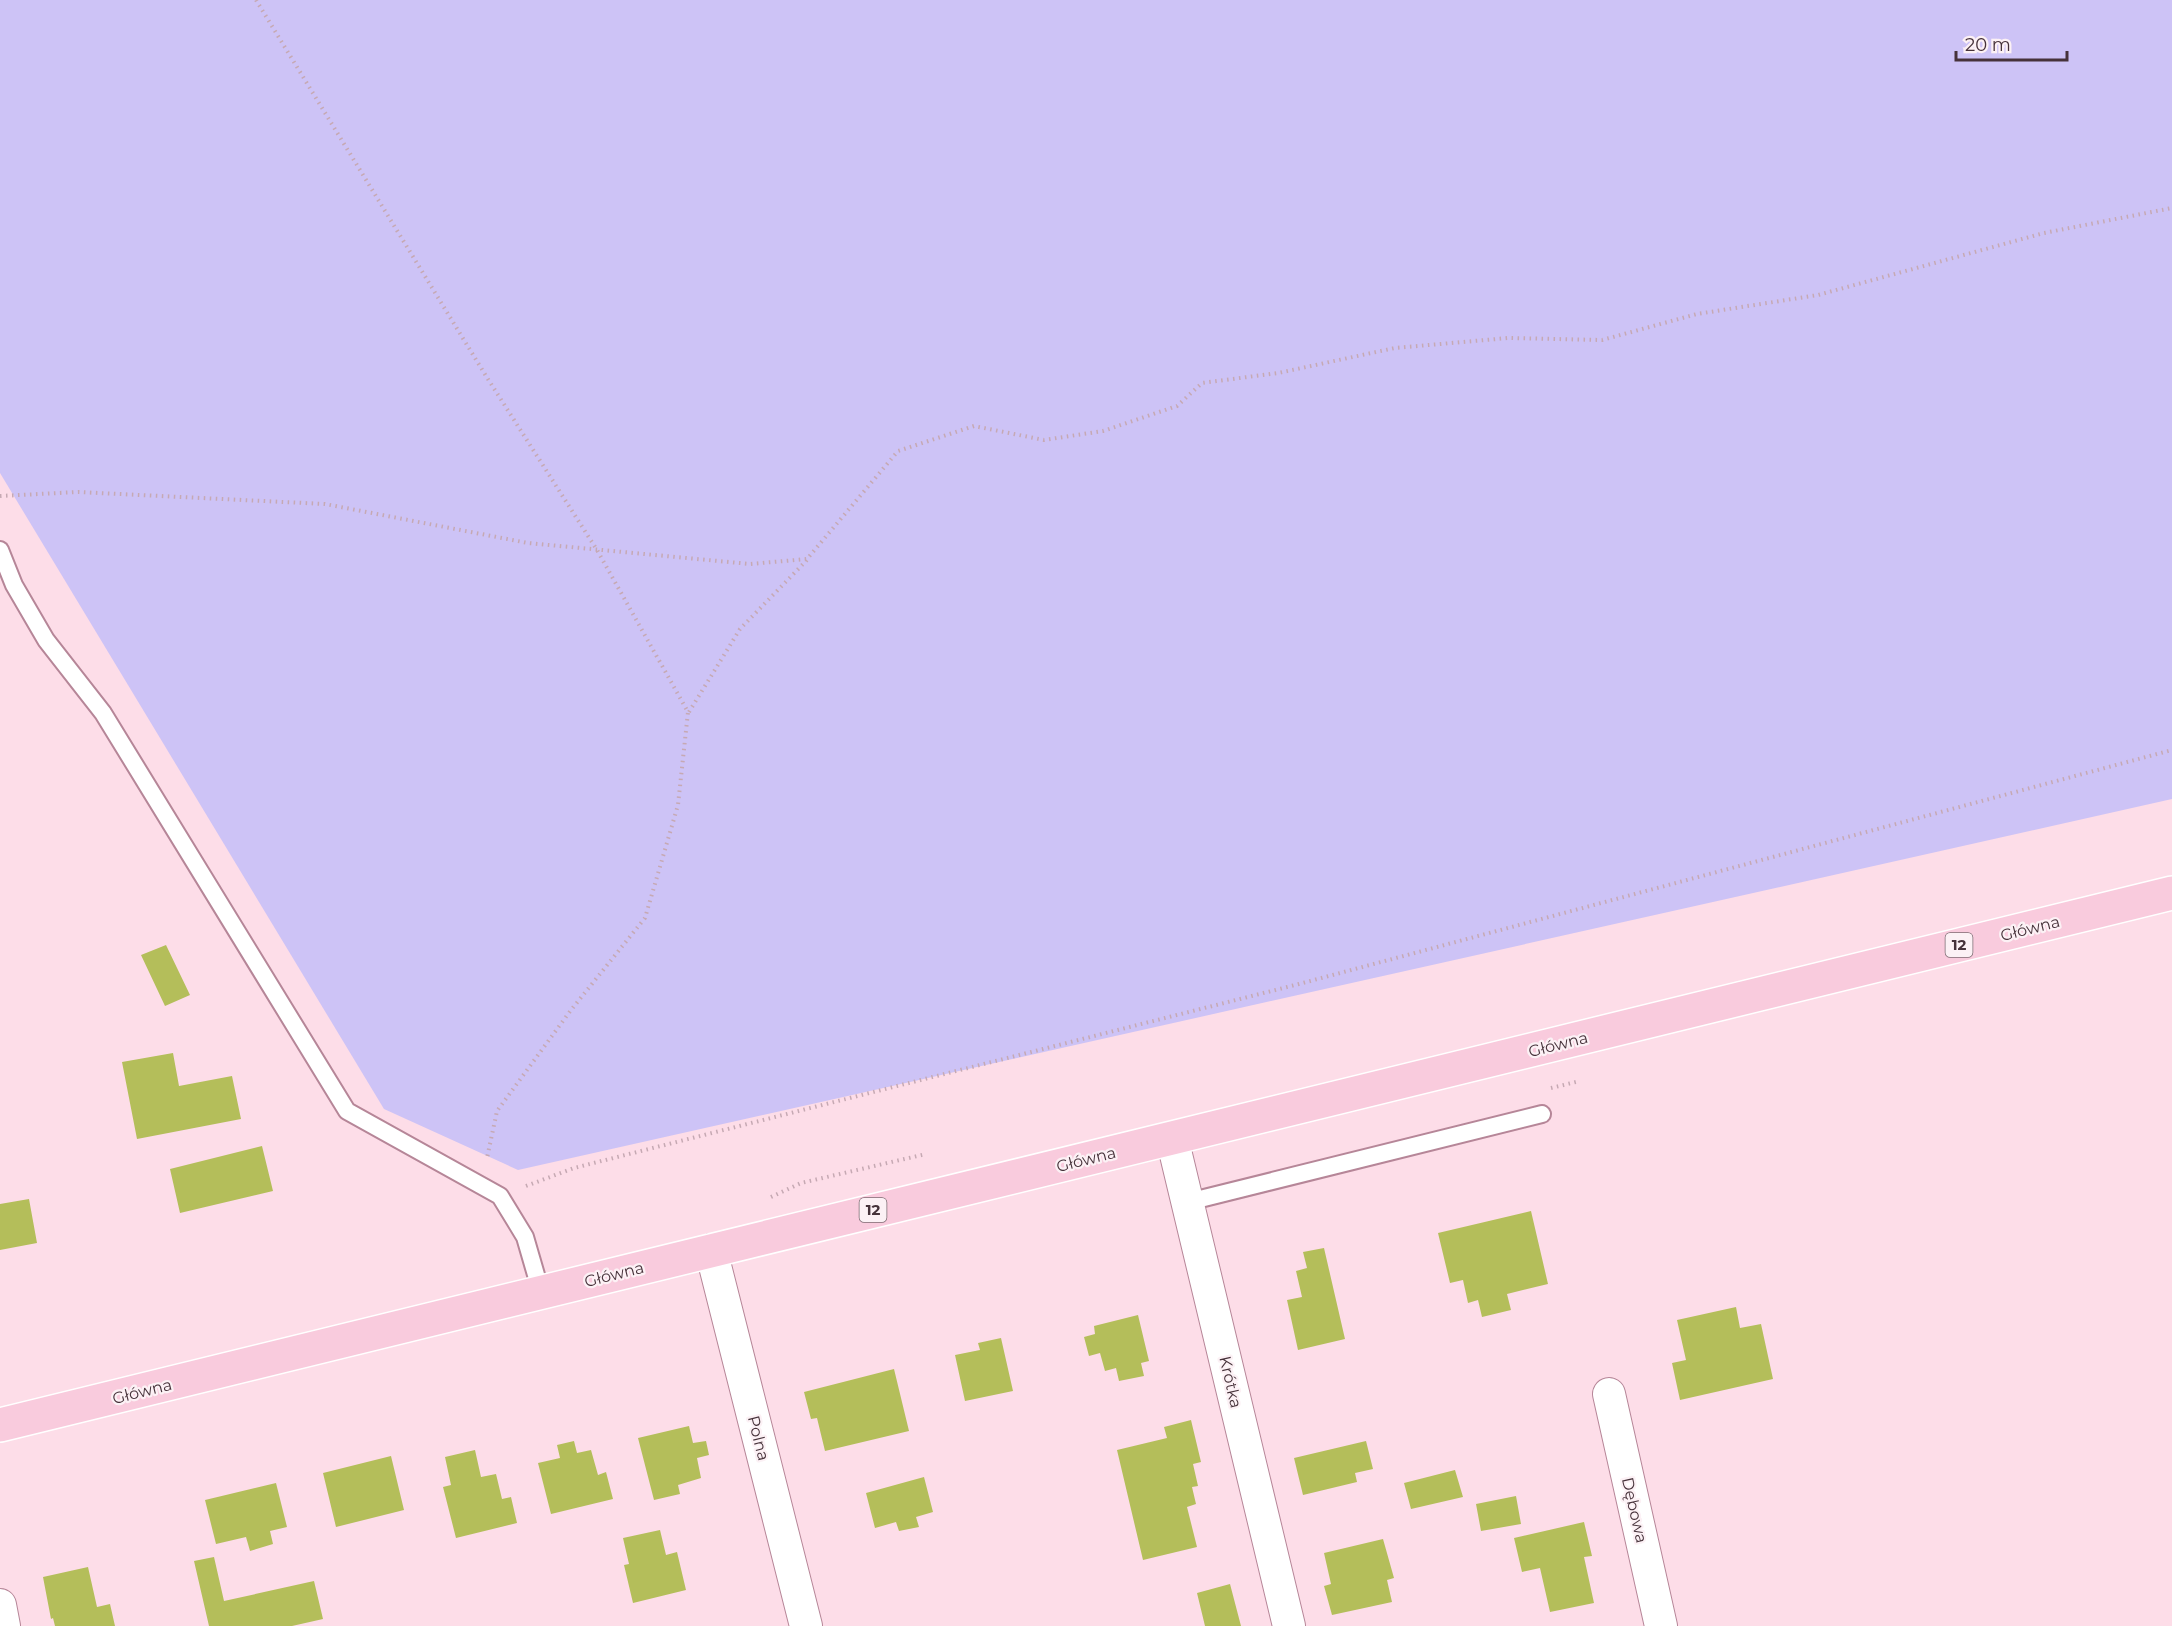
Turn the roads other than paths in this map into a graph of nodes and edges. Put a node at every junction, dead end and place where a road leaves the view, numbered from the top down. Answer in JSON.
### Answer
{"nodes":[{"id":1,"x":0,"y":550,"type":"edge"},
{"id":2,"x":2172,"y":893,"type":"edge"},
{"id":3,"x":1542,"y":1114,"type":"dead end"},
{"id":4,"x":1172,"y":1138,"type":"junction"},
{"id":5,"x":1188,"y":1203,"type":"junction"},
{"id":6,"x":711,"y":1250,"type":"junction"},
{"id":7,"x":541,"y":1292,"type":"junction"},
{"id":8,"x":1609,"y":1394,"type":"dead end"},
{"id":9,"x":0,"y":1425,"type":"edge"},
{"id":10,"x":0,"y":1605,"type":"edge"},
{"id":11,"x":4,"y":1626,"type":"edge"},
{"id":12,"x":806,"y":1626,"type":"edge"},
{"id":13,"x":1289,"y":1626,"type":"edge"},
{"id":14,"x":1661,"y":1626,"type":"edge"}],
"edges":[{"from":1,"to":7,"type":"lane"},
{"from":2,"to":4,"type":"main road","name":"Główna","number":"12"},
{"from":3,"to":5,"type":"lane"},
{"from":4,"to":5,"type":"street","name":"Krótka"},
{"from":4,"to":6,"type":"main road","name":"Główna","number":"12"},
{"from":5,"to":13,"type":"street","name":"Krótka"},
{"from":6,"to":7,"type":"main road","name":"Główna","number":"12"},
{"from":6,"to":12,"type":"street","name":"Polna"},
{"from":7,"to":9,"type":"main road","name":"Główna","number":"12"},
{"from":8,"to":14,"type":"street","name":"Dębowa"},
{"from":10,"to":11,"type":"street"}]}
